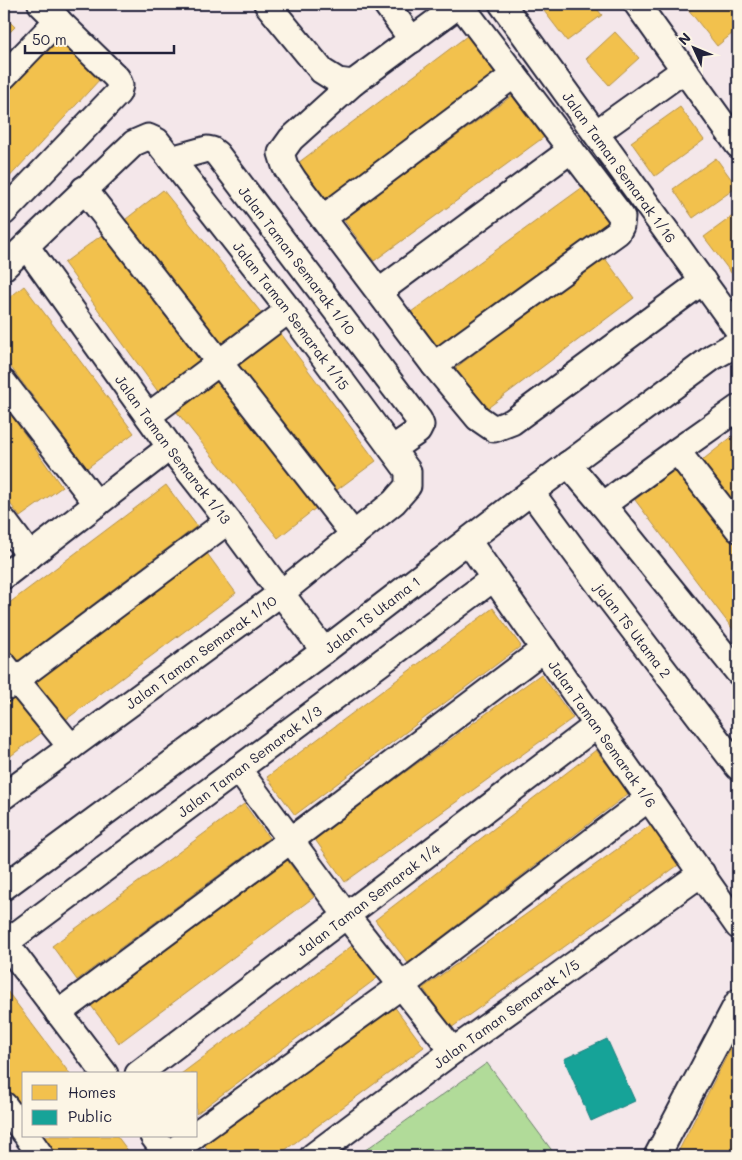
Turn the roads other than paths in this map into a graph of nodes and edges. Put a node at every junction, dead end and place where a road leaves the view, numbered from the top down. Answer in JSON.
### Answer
{"nodes":[{"id":1,"x":267,"y":4,"type":"edge"},
{"id":2,"x":386,"y":4,"type":"edge"},
{"id":3,"x":460,"y":4,"type":"edge"},
{"id":4,"x":502,"y":4,"type":"edge"},
{"id":5,"x":637,"y":4,"type":"edge"},
{"id":6,"x":50,"y":12,"type":"edge"},
{"id":7,"x":412,"y":40,"type":"junction"},
{"id":8,"x":684,"y":70,"type":"junction"},
{"id":9,"x":514,"y":75,"type":"junction"},
{"id":10,"x":4,"y":76,"type":"edge"},
{"id":11,"x":353,"y":83,"type":"junction"},
{"id":12,"x":596,"y":134,"type":"junction"},
{"id":13,"x":738,"y":146,"type":"edge"},
{"id":14,"x":571,"y":150,"type":"junction"},
{"id":15,"x":171,"y":159,"type":"junction"},
{"id":16,"x":84,"y":189,"type":"junction"},
{"id":17,"x":4,"y":212,"type":"edge"},
{"id":18,"x":323,"y":218,"type":"junction"},
{"id":19,"x":26,"y":246,"type":"junction"},
{"id":20,"x":4,"y":267,"type":"edge"},
{"id":21,"x":703,"y":281,"type":"junction"},
{"id":22,"x":380,"y":291,"type":"junction"},
{"id":23,"x":289,"y":310,"type":"junction"},
{"id":24,"x":738,"y":330,"type":"edge"},
{"id":25,"x":738,"y":343,"type":"edge"},
{"id":26,"x":220,"y":363,"type":"junction"},
{"id":27,"x":434,"y":365,"type":"junction"},
{"id":28,"x":4,"y":383,"type":"edge"},
{"id":29,"x":738,"y":408,"type":"edge"},
{"id":30,"x":148,"y":416,"type":"junction"},
{"id":31,"x":170,"y":447,"type":"junction"},
{"id":32,"x":392,"y":449,"type":"junction"},
{"id":33,"x":676,"y":451,"type":"junction"},
{"id":34,"x":568,"y":464,"type":"junction"},
{"id":35,"x":531,"y":492,"type":"junction"},
{"id":36,"x":394,"y":502,"type":"joint"},
{"id":37,"x":97,"y":504,"type":"junction"},
{"id":38,"x":603,"y":505,"type":"junction"},
{"id":39,"x":4,"y":521,"type":"edge"},
{"id":40,"x":228,"y":521,"type":"junction"},
{"id":41,"x":738,"y":529,"type":"edge"},
{"id":42,"x":354,"y":535,"type":"junction"},
{"id":43,"x":468,"y":541,"type":"junction"},
{"id":44,"x":30,"y":556,"type":"junction"},
{"id":45,"x":4,"y":576,"type":"edge"},
{"id":46,"x":494,"y":578,"type":"junction"},
{"id":47,"x":281,"y":593,"type":"junction"},
{"id":48,"x":544,"y":649,"type":"junction"},
{"id":49,"x":324,"y":651,"type":"junction"},
{"id":50,"x":738,"y":672,"type":"edge"},
{"id":51,"x":8,"y":678,"type":"edge"},
{"id":52,"x":597,"y":725,"type":"junction"},
{"id":53,"x":71,"y":747,"type":"junction"},
{"id":54,"x":738,"y":767,"type":"edge"},
{"id":55,"x":238,"y":769,"type":"junction"},
{"id":56,"x":4,"y":796,"type":"edge"},
{"id":57,"x":649,"y":798,"type":"junction"},
{"id":58,"x":291,"y":840,"type":"junction"},
{"id":59,"x":702,"y":873,"type":"junction"},
{"id":60,"x":4,"y":887,"type":"edge"},
{"id":61,"x":346,"y":915,"type":"junction"},
{"id":62,"x":738,"y":926,"type":"edge"},
{"id":63,"x":4,"y":943,"type":"edge"},
{"id":64,"x":401,"y":986,"type":"junction"},
{"id":65,"x":738,"y":1002,"type":"edge"},
{"id":66,"x":58,"y":1013,"type":"junction"},
{"id":67,"x":453,"y":1052,"type":"junction"},
{"id":68,"x":103,"y":1072,"type":"edge"},
{"id":69,"x":141,"y":1072,"type":"edge"},
{"id":70,"x":4,"y":1105,"type":"edge"},
{"id":71,"x":22,"y":1129,"type":"edge"},
{"id":72,"x":198,"y":1133,"type":"edge"},
{"id":73,"x":28,"y":1138,"type":"edge"},
{"id":74,"x":189,"y":1138,"type":"edge"},
{"id":75,"x":163,"y":1151,"type":"edge"},
{"id":76,"x":41,"y":1156,"type":"edge"},
{"id":77,"x":312,"y":1156,"type":"edge"},
{"id":78,"x":657,"y":1156,"type":"edge"}],
"edges":[{"from":1,"to":11,"type":"street"},
{"from":2,"to":7,"type":"street"},
{"from":3,"to":7,"type":"street"},
{"from":3,"to":9,"type":"street"},
{"from":4,"to":12,"type":"street","name":"Jalan Taman Semarak 1/16"},
{"from":5,"to":8,"type":"street"},
{"from":6,"to":10,"type":"street"},
{"from":6,"to":17,"type":"street"},
{"from":7,"to":11,"type":"street"},
{"from":8,"to":12,"type":"street"},
{"from":8,"to":13,"type":"street"},
{"from":9,"to":14,"type":"street"},
{"from":9,"to":18,"type":"street"},
{"from":11,"to":18,"type":"street"},
{"from":12,"to":21,"type":"street","name":"Jalan Taman Semarak 1/16"},
{"from":14,"to":22,"type":"street"},
{"from":14,"to":27,"type":"street"},
{"from":15,"to":16,"type":"street","name":"Jalan Taman Semarak 1/15"},
{"from":15,"to":23,"type":"street","name":"Jalan Taman Semarak 1/15"},
{"from":15,"to":32,"type":"street","name":"Jalan Taman Semarak 1/10"},
{"from":16,"to":19,"type":"street"},
{"from":16,"to":26,"type":"street"},
{"from":18,"to":22,"type":"street"},
{"from":19,"to":20,"type":"street"},
{"from":19,"to":30,"type":"street","name":"Jalan Taman Semarak 1/13"},
{"from":21,"to":24,"type":"street","name":"Jalan Taman Semarak 1/16"},
{"from":21,"to":27,"type":"street"},
{"from":22,"to":27,"type":"street"},
{"from":23,"to":26,"type":"street"},
{"from":23,"to":32,"type":"street","name":"Jalan Taman Semarak 1/15"},
{"from":25,"to":34,"type":"street","name":"Jalan TS Utama 1"},
{"from":26,"to":30,"type":"street"},
{"from":26,"to":42,"type":"street"},
{"from":28,"to":37,"type":"street"},
{"from":29,"to":33,"type":"street"},
{"from":30,"to":31,"type":"street","name":"Jalan Taman Semarak 1/13"},
{"from":31,"to":37,"type":"street"},
{"from":31,"to":40,"type":"street","name":"Jalan Taman Semarak 1/13"},
{"from":32,"to":36,"type":"street","name":"Jalan Taman Semarak 1/15"},
{"from":33,"to":38,"type":"street"},
{"from":33,"to":41,"type":"street"},
{"from":34,"to":35,"type":"street","name":"Jalan TS Utama 1"},
{"from":34,"to":38,"type":"street"},
{"from":35,"to":43,"type":"street","name":"Jalan TS Utama 1"},
{"from":35,"to":54,"type":"street","name":"jalan TS Utama 2"},
{"from":36,"to":42,"type":"street","name":"Jalan Taman Semarak 1/10"},
{"from":37,"to":44,"type":"street"},
{"from":38,"to":50,"type":"street"},
{"from":39,"to":44,"type":"street"},
{"from":40,"to":47,"type":"street","name":"Jalan Taman Semarak 1/13"},
{"from":40,"to":51,"type":"street"},
{"from":42,"to":47,"type":"street","name":"Jalan Taman Semarak 1/10"},
{"from":43,"to":46,"type":"street","name":"Jalan Taman Semarak 1/6"},
{"from":43,"to":49,"type":"street","name":"Jalan TS Utama 1"},
{"from":44,"to":45,"type":"street"},
{"from":46,"to":48,"type":"street","name":"Jalan Taman Semarak 1/6"},
{"from":46,"to":55,"type":"street","name":"Jalan Taman Semarak 1/3"},
{"from":47,"to":49,"type":"street","name":"Jalan Taman Semarak 1/13"},
{"from":47,"to":53,"type":"street","name":"Jalan Taman Semarak 1/10"},
{"from":48,"to":52,"type":"street","name":"Jalan Taman Semarak 1/6"},
{"from":48,"to":58,"type":"street"},
{"from":49,"to":60,"type":"street","name":"Jalan TS Utama 1"},
{"from":51,"to":53,"type":"street"},
{"from":52,"to":57,"type":"street","name":"Jalan Taman Semarak 1/6"},
{"from":52,"to":61,"type":"street","name":"Jalan Taman Semarak 1/4"},
{"from":53,"to":56,"type":"street","name":"Jalan Taman Semarak 1/10"},
{"from":55,"to":58,"type":"street"},
{"from":55,"to":63,"type":"street","name":"Jalan Taman Semarak 1/3"},
{"from":57,"to":59,"type":"street","name":"Jalan Taman Semarak 1/6"},
{"from":57,"to":64,"type":"street"},
{"from":58,"to":61,"type":"street"},
{"from":58,"to":66,"type":"street"},
{"from":59,"to":62,"type":"street","name":"Jalan Taman Semarak 1/6"},
{"from":59,"to":67,"type":"street","name":"Jalan Taman Semarak 1/5"},
{"from":61,"to":64,"type":"street"},
{"from":61,"to":69,"type":"street","name":"Jalan Taman Semarak 1/4"},
{"from":63,"to":66,"type":"street"},
{"from":64,"to":67,"type":"street"},
{"from":64,"to":72,"type":"street"},
{"from":65,"to":78,"type":"street"},
{"from":66,"to":68,"type":"street"},
{"from":67,"to":77,"type":"street","name":"Jalan Taman Semarak 1/5"},
{"from":70,"to":71,"type":"street"},
{"from":73,"to":76,"type":"street"},
{"from":74,"to":75,"type":"street"}]}
